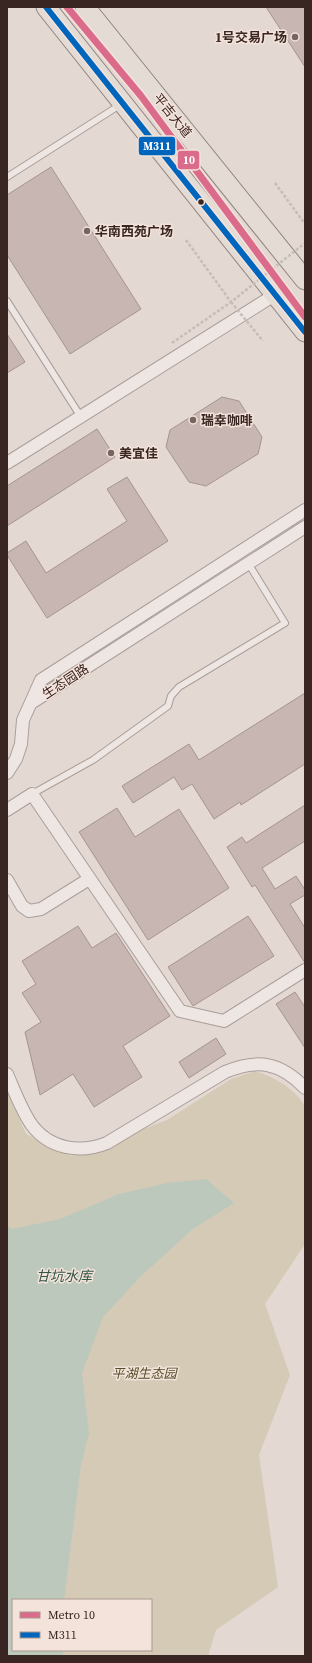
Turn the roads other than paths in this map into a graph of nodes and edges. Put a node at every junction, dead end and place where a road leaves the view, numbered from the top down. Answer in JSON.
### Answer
{"nodes":[{"id":1,"x":46,"y":7,"type":"edge"},
{"id":2,"x":86,"y":7,"type":"edge"},
{"id":3,"x":124,"y":103,"type":"junction"},
{"id":4,"x":7,"y":177,"type":"edge"},
{"id":5,"x":305,"y":280,"type":"edge"},
{"id":6,"x":276,"y":294,"type":"junction"},
{"id":7,"x":7,"y":300,"type":"edge"},
{"id":8,"x":305,"y":332,"type":"edge"},
{"id":9,"x":81,"y":417,"type":"junction"},
{"id":10,"x":7,"y":463,"type":"edge"},
{"id":11,"x":305,"y":510,"type":"edge"},
{"id":12,"x":305,"y":526,"type":"edge"},
{"id":13,"x":248,"y":563,"type":"junction"},
{"id":14,"x":30,"y":704,"type":"junction"},
{"id":15,"x":7,"y":773,"type":"edge"},
{"id":16,"x":32,"y":794,"type":"junction"},
{"id":17,"x":7,"y":810,"type":"edge"},
{"id":18,"x":89,"y":879,"type":"junction"},
{"id":19,"x":7,"y":880,"type":"edge"},
{"id":20,"x":305,"y":970,"type":"edge"},
{"id":21,"x":7,"y":1074,"type":"edge"},
{"id":22,"x":305,"y":1088,"type":"edge"}],
"edges":[{"from":1,"to":3,"type":"main road"},
{"from":2,"to":5,"type":"main road","name":"平吉大道"},
{"from":3,"to":4,"type":"lane"},
{"from":3,"to":6,"type":"main road"},
{"from":6,"to":8,"type":"main road"},
{"from":6,"to":9,"type":"street"},
{"from":7,"to":9,"type":"lane"},
{"from":9,"to":10,"type":"street"},
{"from":11,"to":14,"type":"street","name":"生态园路"},
{"from":12,"to":13,"type":"street","name":"生态园路"},
{"from":13,"to":14,"type":"street","name":"生态园路"},
{"from":13,"to":16,"type":"lane"},
{"from":14,"to":15,"type":"street"},
{"from":16,"to":17,"type":"street"},
{"from":16,"to":18,"type":"street"},
{"from":18,"to":19,"type":"street"},
{"from":18,"to":20,"type":"street"},
{"from":21,"to":22,"type":"street"}]}
